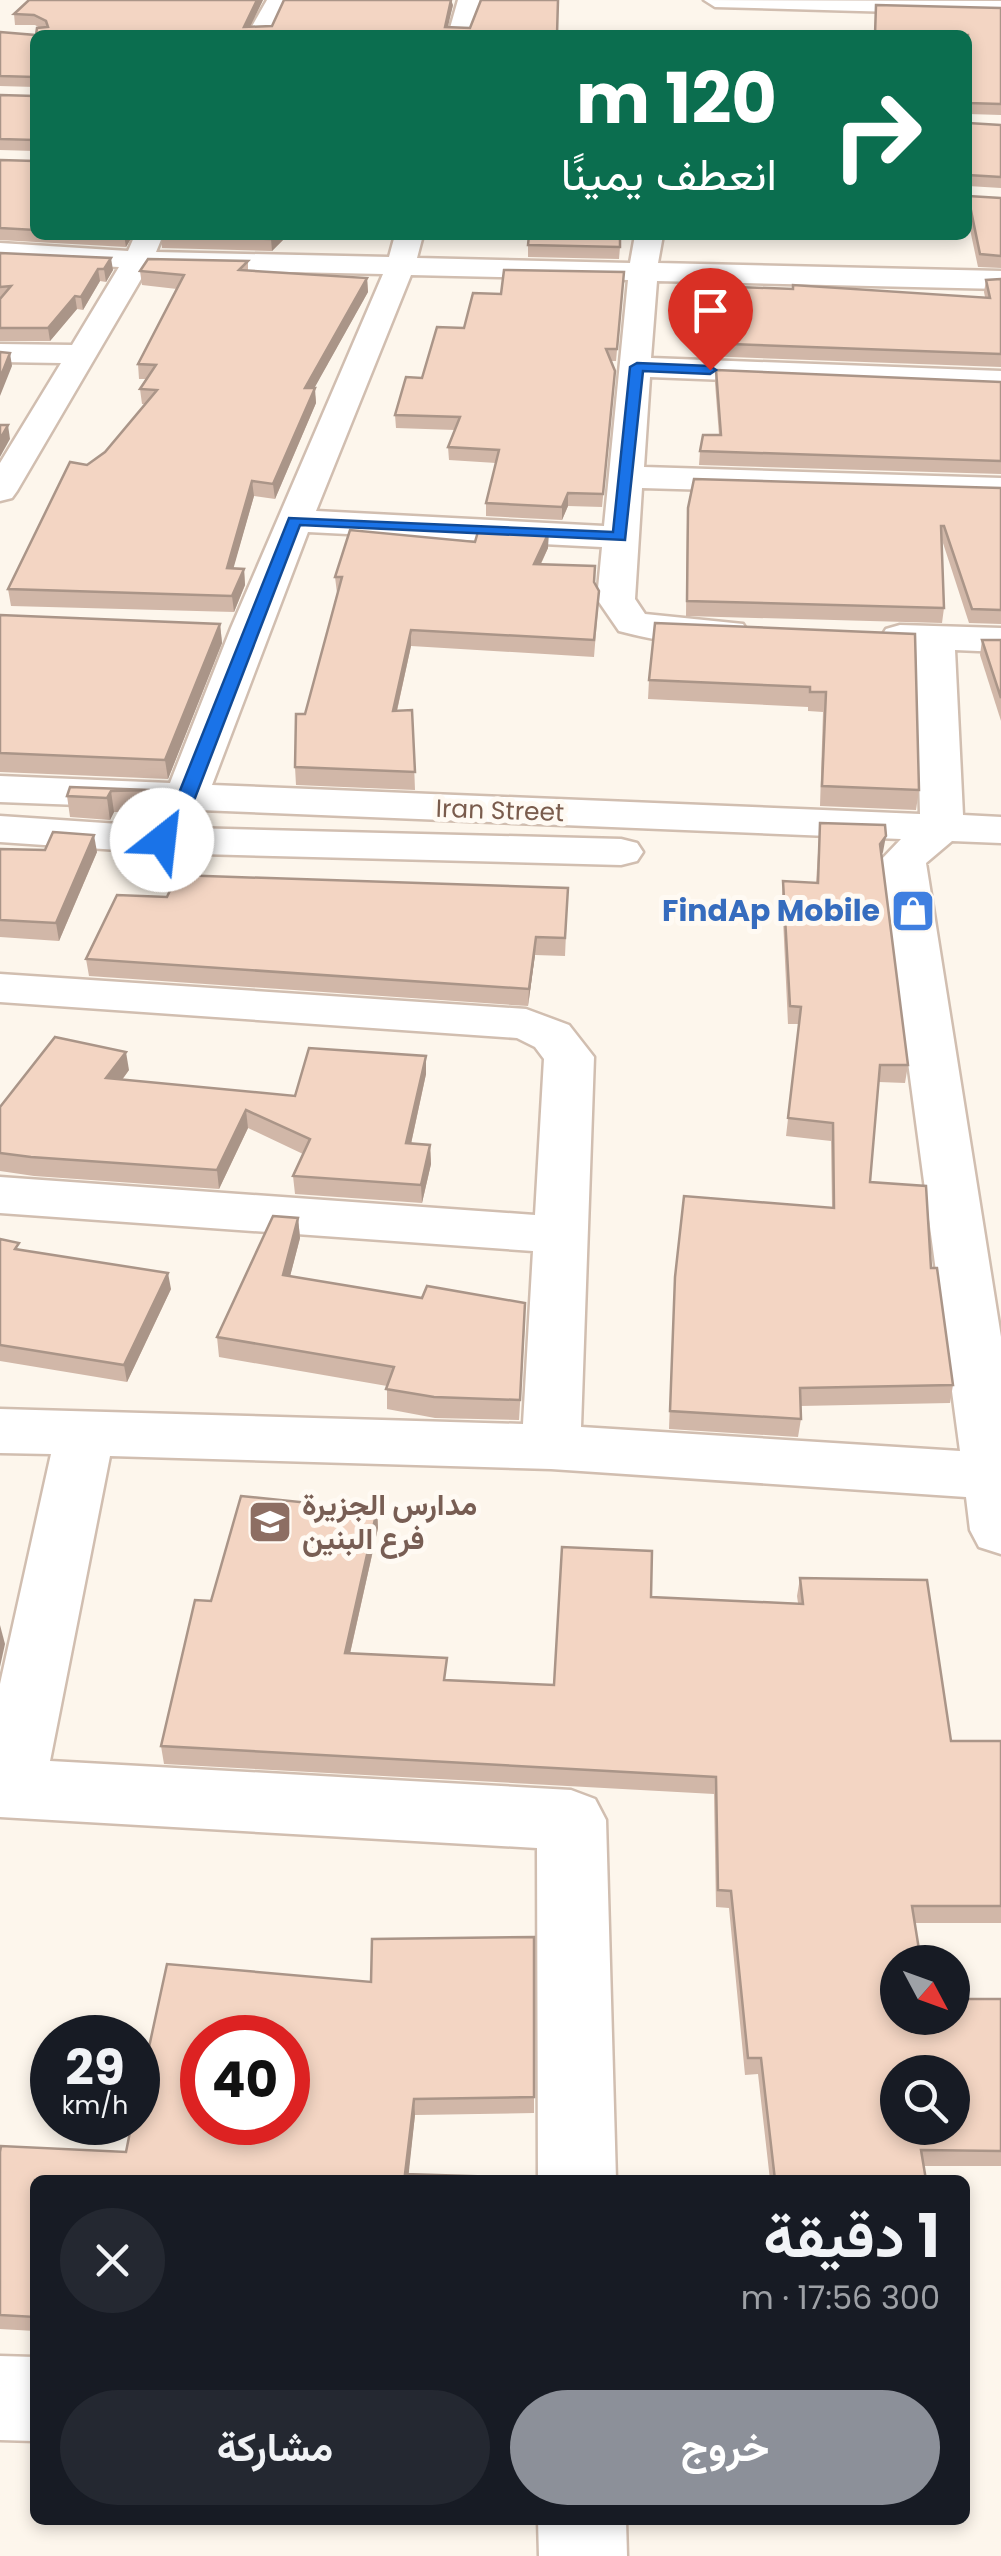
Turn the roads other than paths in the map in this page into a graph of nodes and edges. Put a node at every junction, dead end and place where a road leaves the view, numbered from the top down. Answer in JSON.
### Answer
{"nodes":[{"id":1,"x":278,"y":0,"type":"edge"},
{"id":2,"x":468,"y":0,"type":"edge"},
{"id":3,"x":715,"y":0,"type":"edge"},
{"id":4,"x":845,"y":8,"type":"edge"},
{"id":5,"x":1001,"y":8,"type":"edge"},
{"id":6,"x":261,"y":30,"type":"edge"},
{"id":7,"x":461,"y":30,"type":"edge"},
{"id":8,"x":648,"y":240,"type":"edge"},
{"id":9,"x":144,"y":247,"type":"edge"},
{"id":10,"x":405,"y":250,"type":"edge"},
{"id":11,"x":0,"y":252,"type":"edge"},
{"id":12,"x":642,"y":269,"type":"junction"},
{"id":13,"x":1001,"y":280,"type":"edge"},
{"id":14,"x":0,"y":353,"type":"edge"},
{"id":15,"x":82,"y":354,"type":"junction"},
{"id":16,"x":637,"y":367,"type":"junction"},
{"id":17,"x":1001,"y":381,"type":"edge"},
{"id":18,"x":4,"y":477,"type":"edge"},
{"id":19,"x":624,"y":477,"type":"junction"},
{"id":20,"x":1001,"y":488,"type":"edge"},
{"id":21,"x":294,"y":521,"type":"junction"},
{"id":22,"x":620,"y":537,"type":"junction"},
{"id":23,"x":211,"y":627,"type":"edge"},
{"id":24,"x":250,"y":628,"type":"junction"},
{"id":25,"x":766,"y":633,"type":"edge"},
{"id":26,"x":860,"y":636,"type":"edge"},
{"id":27,"x":935,"y":638,"type":"junction"},
{"id":28,"x":1001,"y":640,"type":"edge"},
{"id":29,"x":0,"y":789,"type":"edge"},
{"id":30,"x":186,"y":798,"type":"junction"},
{"id":31,"x":0,"y":829,"type":"edge"},
{"id":32,"x":1001,"y":830,"type":"edge"},
{"id":33,"x":162,"y":840,"type":"junction"},
{"id":34,"x":922,"y":843,"type":"junction"},
{"id":35,"x":1001,"y":864,"type":"edge"},
{"id":36,"x":0,"y":988,"type":"edge"},
{"id":37,"x":0,"y":1194,"type":"edge"},
{"id":38,"x":560,"y":1235,"type":"junction"},
{"id":39,"x":0,"y":1431,"type":"edge"},
{"id":40,"x":85,"y":1434,"type":"junction"},
{"id":41,"x":551,"y":1447,"type":"junction"},
{"id":42,"x":998,"y":1495,"type":"edge"},
{"id":43,"x":5,"y":1788,"type":"edge"},
{"id":44,"x":576,"y":2175,"type":"edge"},
{"id":45,"x":0,"y":2398,"type":"edge"},
{"id":46,"x":30,"y":2400,"type":"edge"},
{"id":47,"x":582,"y":2525,"type":"edge"},
{"id":48,"x":583,"y":2556,"type":"edge"}],
"edges":[{"from":1,"to":6,"type":"street"},
{"from":2,"to":7,"type":"street"},
{"from":3,"to":4,"type":"street"},
{"from":4,"to":5,"type":"street"},
{"from":8,"to":12,"type":"street"},
{"from":9,"to":10,"type":"street"},
{"from":9,"to":11,"type":"street"},
{"from":9,"to":15,"type":"street"},
{"from":10,"to":12,"type":"street"},
{"from":10,"to":21,"type":"street"},
{"from":12,"to":13,"type":"street"},
{"from":12,"to":16,"type":"street"},
{"from":14,"to":15,"type":"street"},
{"from":15,"to":18,"type":"street"},
{"from":16,"to":17,"type":"street"},
{"from":16,"to":19,"type":"street"},
{"from":19,"to":20,"type":"street"},
{"from":19,"to":22,"type":"street"},
{"from":21,"to":22,"type":"street"},
{"from":21,"to":24,"type":"street"},
{"from":22,"to":25,"type":"street"},
{"from":23,"to":24,"type":"street"},
{"from":24,"to":30,"type":"street"},
{"from":26,"to":27,"type":"street"},
{"from":27,"to":28,"type":"street"},
{"from":27,"to":34,"type":"street"},
{"from":29,"to":30,"type":"street","name":"Iran Street"},
{"from":30,"to":33,"type":"street"},
{"from":30,"to":34,"type":"street","name":"Iran Street"},
{"from":31,"to":33,"type":"street","name":"Iran Street"},
{"from":32,"to":34,"type":"street","name":"Iran Street"},
{"from":33,"to":34,"type":"street","name":"Iran Street"},
{"from":34,"to":35,"type":"street","name":"Iran Street"},
{"from":34,"to":42,"type":"street"},
{"from":36,"to":38,"type":"street"},
{"from":37,"to":38,"type":"street"},
{"from":38,"to":41,"type":"street"},
{"from":39,"to":40,"type":"street"},
{"from":40,"to":41,"type":"street"},
{"from":40,"to":43,"type":"street"},
{"from":41,"to":42,"type":"street"},
{"from":43,"to":44,"type":"street"},
{"from":45,"to":46,"type":"street"},
{"from":47,"to":48,"type":"street"}]}
